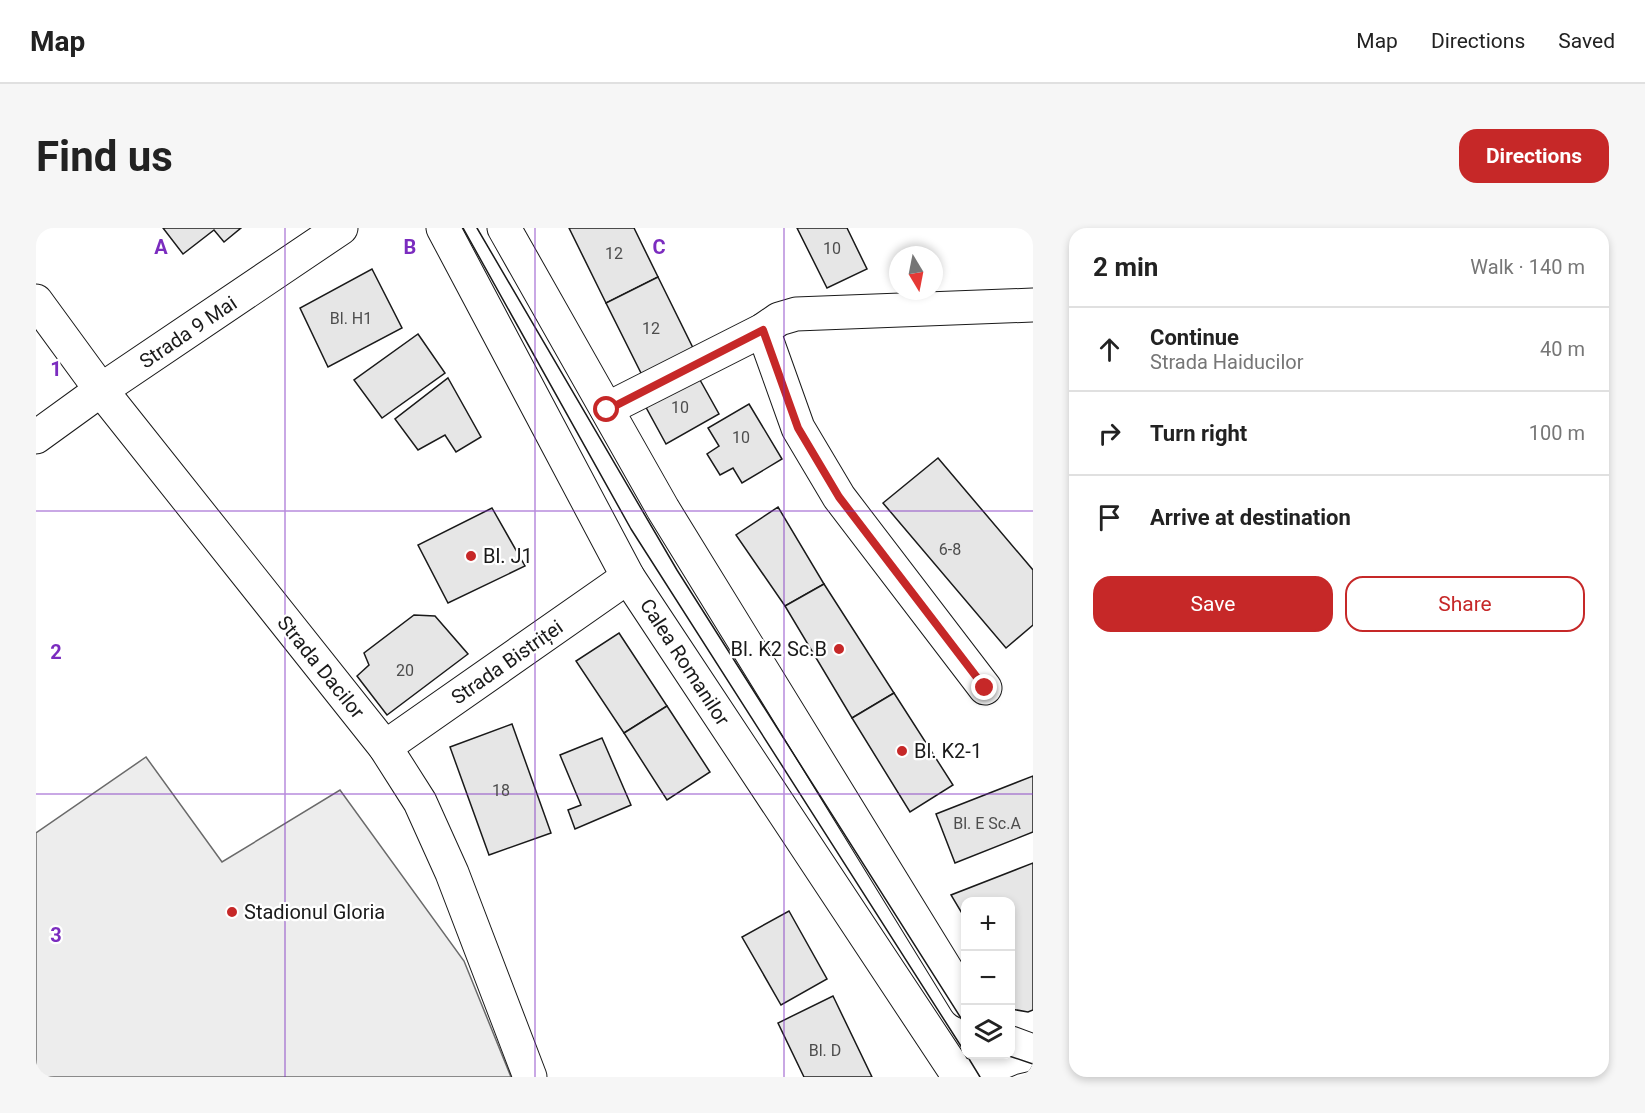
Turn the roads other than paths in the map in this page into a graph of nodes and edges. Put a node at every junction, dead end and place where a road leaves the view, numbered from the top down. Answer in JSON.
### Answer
{"nodes":[{"id":1,"x":341,"y":228,"type":"edge"},
{"id":2,"x":443,"y":228,"type":"edge"},
{"id":3,"x":504,"y":228,"type":"edge"},
{"id":4,"x":36,"y":301,"type":"edge"},
{"id":5,"x":1033,"y":305,"type":"edge"},
{"id":6,"x":763,"y":330,"type":"junction"},
{"id":7,"x":101,"y":390,"type":"junction"},
{"id":8,"x":607,"y":410,"type":"junction"},
{"id":9,"x":36,"y":437,"type":"edge"},
{"id":10,"x":628,"y":577,"type":"junction"},
{"id":11,"x":985,"y":688,"type":"dead end"},
{"id":12,"x":385,"y":747,"type":"junction"},
{"id":13,"x":961,"y":994,"type":"edge"},
{"id":14,"x":1015,"y":1045,"type":"edge"},
{"id":15,"x":1033,"y":1052,"type":"edge"},
{"id":16,"x":530,"y":1077,"type":"edge"},
{"id":17,"x":959,"y":1077,"type":"edge"},
{"id":18,"x":968,"y":1077,"type":"edge"}],
"edges":[{"from":1,"to":7,"type":"street","name":"Strada 9 Mai"},
{"from":2,"to":10,"type":"street","name":"Calea Romanilor"},
{"from":3,"to":8,"type":"street"},
{"from":4,"to":7,"type":"street","name":"Strada Dacilor"},
{"from":5,"to":6,"type":"street"},
{"from":6,"to":8,"type":"street"},
{"from":6,"to":11,"type":"street"},
{"from":7,"to":9,"type":"street","name":"Strada 9 Mai"},
{"from":7,"to":12,"type":"street","name":"Strada Dacilor"},
{"from":8,"to":13,"type":"street"},
{"from":10,"to":12,"type":"street","name":"Strada Bistriței"},
{"from":10,"to":17,"type":"street","name":"Calea Romanilor"},
{"from":12,"to":16,"type":"street","name":"Strada Dacilor"},
{"from":14,"to":15,"type":"street"},
{"from":15,"to":18,"type":"street"}]}
